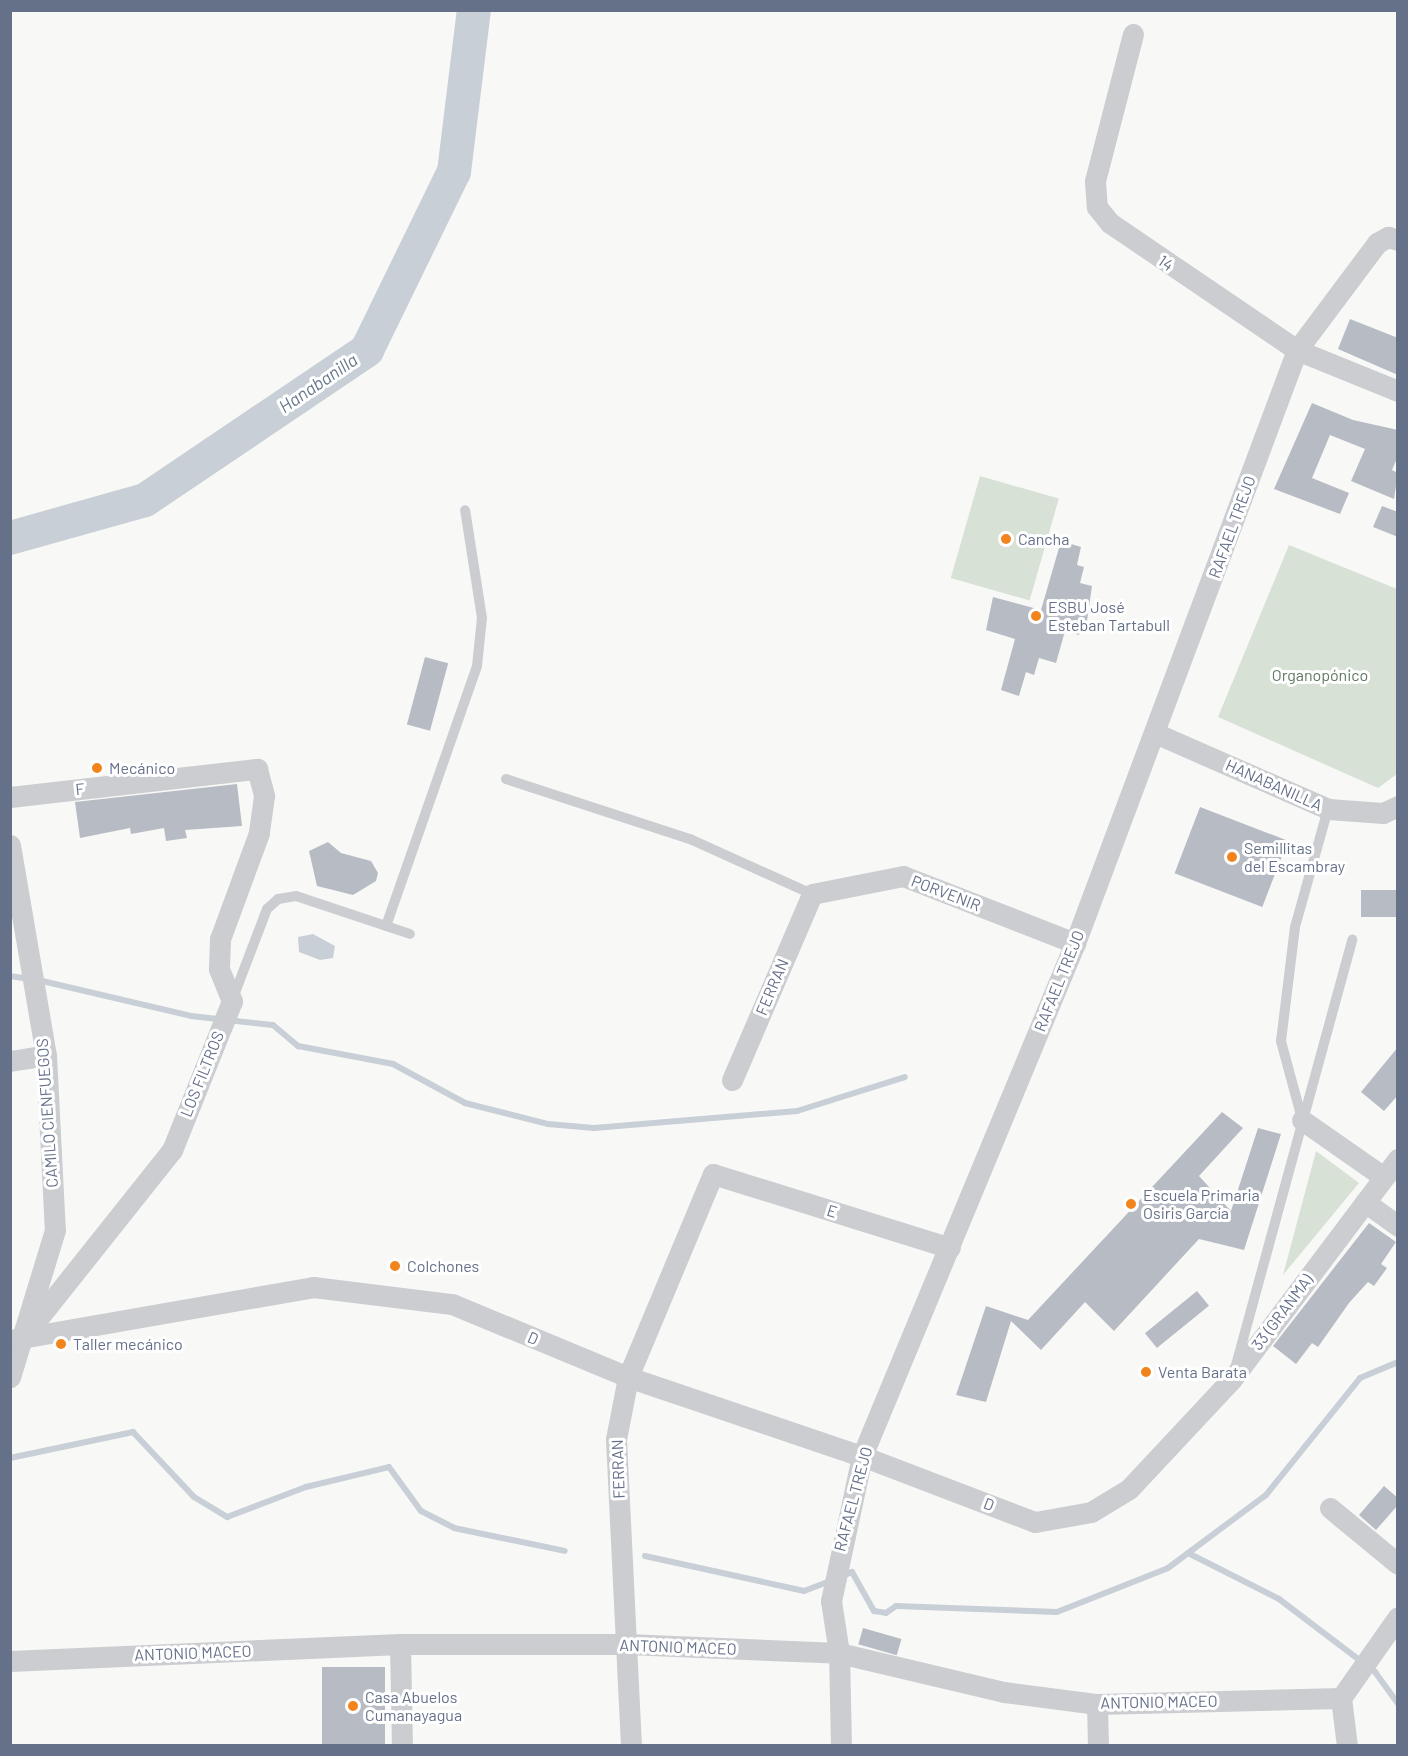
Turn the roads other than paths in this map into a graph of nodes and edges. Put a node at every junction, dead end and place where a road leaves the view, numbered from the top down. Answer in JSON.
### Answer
{"nodes":[{"id":1,"x":1133,"y":34,"type":"dead end"},
{"id":2,"x":1387,"y":242,"type":"edge"},
{"id":3,"x":1297,"y":350,"type":"junction"},
{"id":4,"x":1398,"y":391,"type":"edge"},
{"id":5,"x":465,"y":510,"type":"dead end"},
{"id":6,"x":1155,"y":733,"type":"junction"},
{"id":7,"x":506,"y":779,"type":"dead end"},
{"id":8,"x":10,"y":797,"type":"edge"},
{"id":9,"x":1398,"y":806,"type":"edge"},
{"id":10,"x":1328,"y":809,"type":"junction"},
{"id":11,"x":10,"y":845,"type":"edge"},
{"id":12,"x":812,"y":894,"type":"junction"},
{"id":13,"x":386,"y":926,"type":"junction"},
{"id":14,"x":410,"y":934,"type":"dead end"},
{"id":15,"x":1352,"y":940,"type":"dead end"},
{"id":16,"x":1075,"y":943,"type":"junction"},
{"id":17,"x":232,"y":1001,"type":"junction"},
{"id":18,"x":46,"y":1056,"type":"junction"},
{"id":19,"x":10,"y":1061,"type":"edge"},
{"id":20,"x":732,"y":1080,"type":"dead end"},
{"id":21,"x":1302,"y":1120,"type":"junction"},
{"id":22,"x":1398,"y":1159,"type":"edge"},
{"id":23,"x":713,"y":1174,"type":"joint"},
{"id":24,"x":1382,"y":1176,"type":"junction"},
{"id":25,"x":1365,"y":1202,"type":"junction"},
{"id":26,"x":1398,"y":1226,"type":"edge"},
{"id":27,"x":950,"y":1248,"type":"junction"},
{"id":28,"x":17,"y":1339,"type":"edge"},
{"id":29,"x":10,"y":1377,"type":"edge"},
{"id":30,"x":628,"y":1377,"type":"junction"},
{"id":31,"x":1232,"y":1380,"type":"junction"},
{"id":32,"x":862,"y":1456,"type":"junction"},
{"id":33,"x":1330,"y":1508,"type":"dead end"},
{"id":34,"x":1035,"y":1522,"type":"joint"},
{"id":35,"x":1398,"y":1564,"type":"edge"},
{"id":36,"x":1398,"y":1617,"type":"edge"},
{"id":37,"x":400,"y":1644,"type":"junction"},
{"id":38,"x":627,"y":1644,"type":"junction"},
{"id":39,"x":839,"y":1653,"type":"junction"},
{"id":40,"x":10,"y":1661,"type":"edge"},
{"id":41,"x":1341,"y":1698,"type":"junction"},
{"id":42,"x":1097,"y":1704,"type":"junction"},
{"id":43,"x":402,"y":1746,"type":"edge"},
{"id":44,"x":631,"y":1746,"type":"edge"},
{"id":45,"x":841,"y":1746,"type":"edge"},
{"id":46,"x":1098,"y":1746,"type":"edge"},
{"id":47,"x":1347,"y":1746,"type":"edge"}],
"edges":[{"from":1,"to":3,"type":"street","name":"14"},
{"from":2,"to":3,"type":"street","name":"RAFAEL TREJO"},
{"from":3,"to":4,"type":"street","name":"14"},
{"from":3,"to":6,"type":"street","name":"RAFAEL TREJO"},
{"from":5,"to":13,"type":"lane"},
{"from":6,"to":10,"type":"street","name":"HANABANILLA"},
{"from":6,"to":16,"type":"street","name":"RAFAEL TREJO"},
{"from":7,"to":12,"type":"lane"},
{"from":8,"to":17,"type":"street","name":"F"},
{"from":9,"to":10,"type":"street","name":"HANABANILLA"},
{"from":10,"to":21,"type":"lane"},
{"from":11,"to":18,"type":"street","name":"CAMILO CIENFUEGOS"},
{"from":12,"to":16,"type":"street","name":"PORVENIR"},
{"from":12,"to":20,"type":"street","name":"FERRAN"},
{"from":13,"to":14,"type":"lane"},
{"from":13,"to":17,"type":"lane"},
{"from":15,"to":21,"type":"lane"},
{"from":16,"to":27,"type":"street","name":"RAFAEL TREJO"},
{"from":17,"to":28,"type":"street","name":"LOS FILTROS"},
{"from":18,"to":19,"type":"street"},
{"from":18,"to":28,"type":"street","name":"CAMILO CIENFUEGOS"},
{"from":21,"to":24,"type":"street"},
{"from":21,"to":31,"type":"lane"},
{"from":22,"to":24,"type":"street","name":"33 (GRANMA)"},
{"from":23,"to":27,"type":"street","name":"E"},
{"from":23,"to":30,"type":"street","name":"FERRAN"},
{"from":24,"to":25,"type":"street","name":"33 (GRANMA)"},
{"from":25,"to":26,"type":"street"},
{"from":25,"to":31,"type":"street","name":"33 (GRANMA)"},
{"from":27,"to":32,"type":"street","name":"RAFAEL TREJO"},
{"from":28,"to":29,"type":"street","name":"CAMILO CIENFUEGOS"},
{"from":28,"to":30,"type":"street","name":"D"},
{"from":30,"to":32,"type":"street","name":"D"},
{"from":30,"to":38,"type":"street","name":"FERRAN"},
{"from":31,"to":34,"type":"street","name":"33 (GRANMA)"},
{"from":32,"to":34,"type":"street","name":"D"},
{"from":32,"to":39,"type":"street","name":"RAFAEL TREJO"},
{"from":33,"to":35,"type":"street"},
{"from":36,"to":41,"type":"street"},
{"from":37,"to":38,"type":"street","name":"ANTONIO MACEO"},
{"from":37,"to":40,"type":"street","name":"ANTONIO MACEO"},
{"from":37,"to":43,"type":"street"},
{"from":38,"to":39,"type":"street","name":"ANTONIO MACEO"},
{"from":38,"to":44,"type":"street","name":"FERRAN"},
{"from":39,"to":42,"type":"street","name":"ANTONIO MACEO"},
{"from":39,"to":45,"type":"street","name":"RAFAEL TREJO"},
{"from":41,"to":42,"type":"street","name":"ANTONIO MACEO"},
{"from":41,"to":47,"type":"street"},
{"from":42,"to":46,"type":"street"}]}
